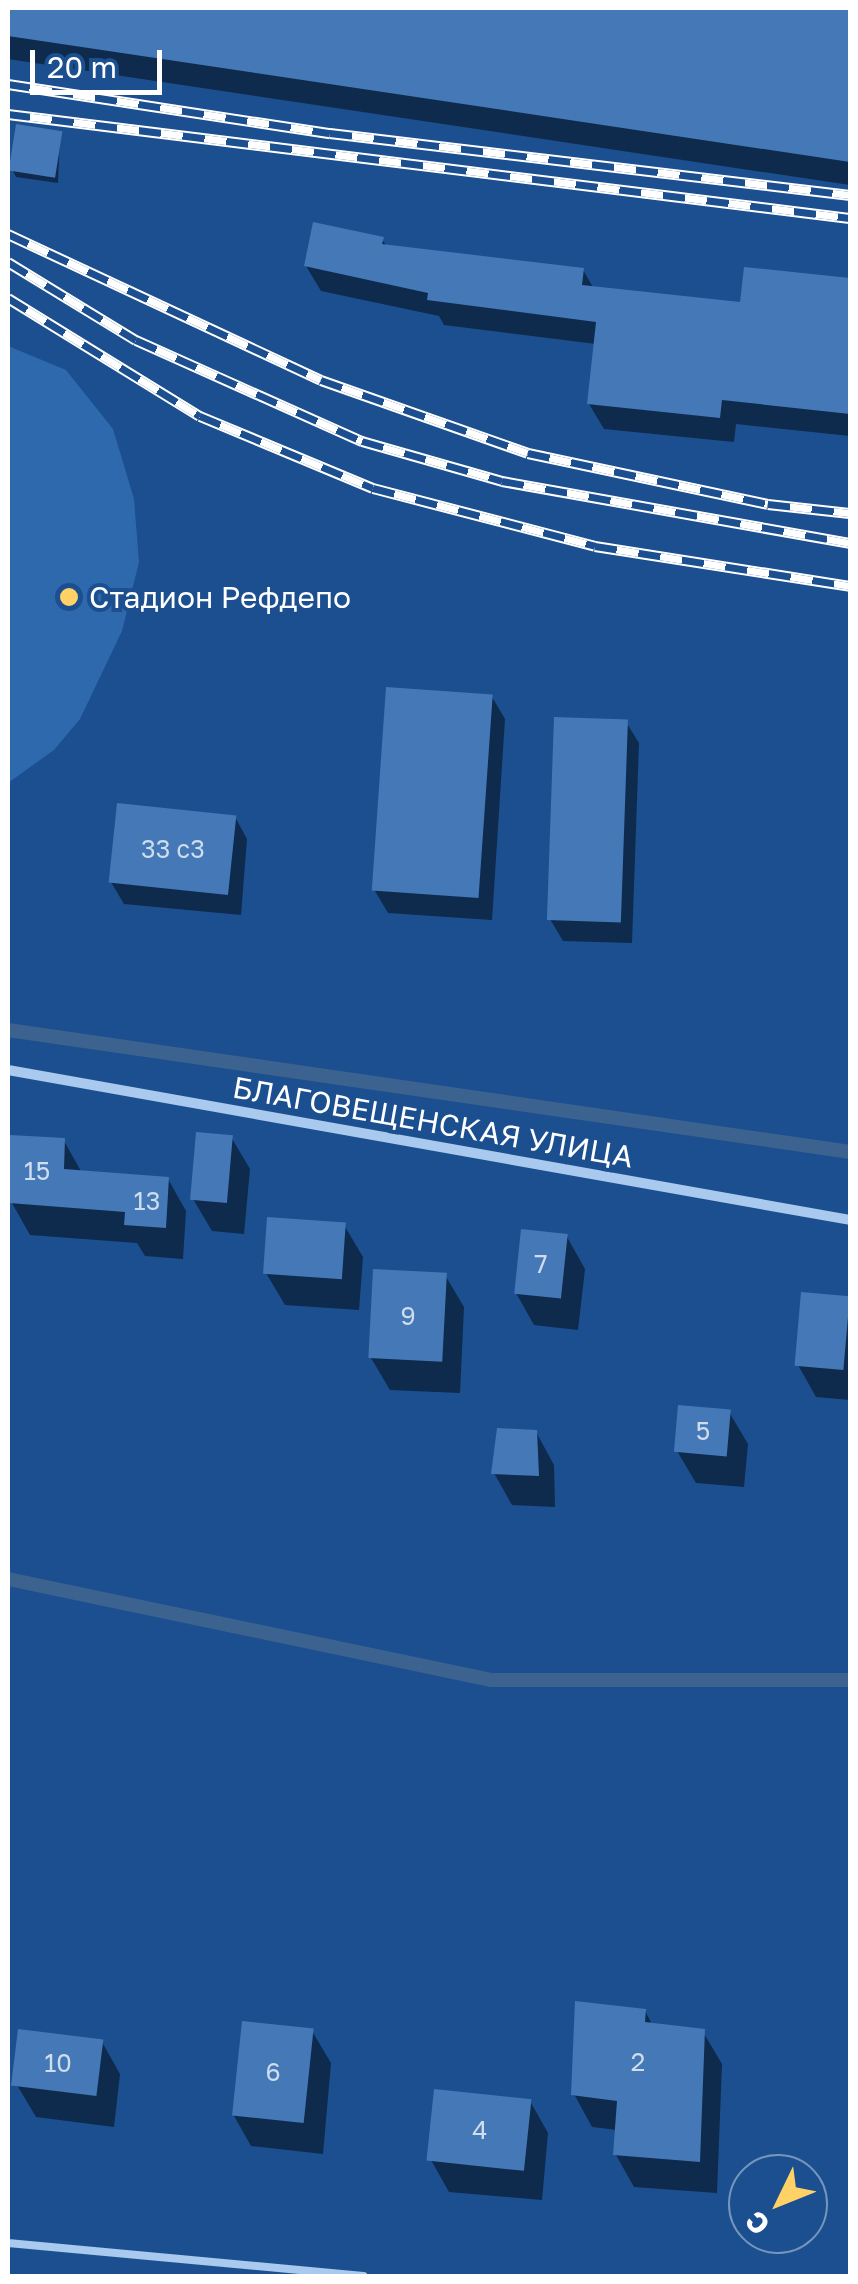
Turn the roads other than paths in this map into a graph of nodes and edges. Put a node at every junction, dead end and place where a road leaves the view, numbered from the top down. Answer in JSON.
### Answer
{"nodes":[{"id":1,"x":8,"y":1070,"type":"edge"},
{"id":2,"x":850,"y":1220,"type":"edge"},
{"id":3,"x":8,"y":2243,"type":"edge"},
{"id":4,"x":363,"y":2276,"type":"edge"}],
"edges":[{"from":1,"to":2,"type":"street","name":"БЛАГОВЕЩЕНСКАЯ УЛИЦА"},
{"from":3,"to":4,"type":"lane"}]}
